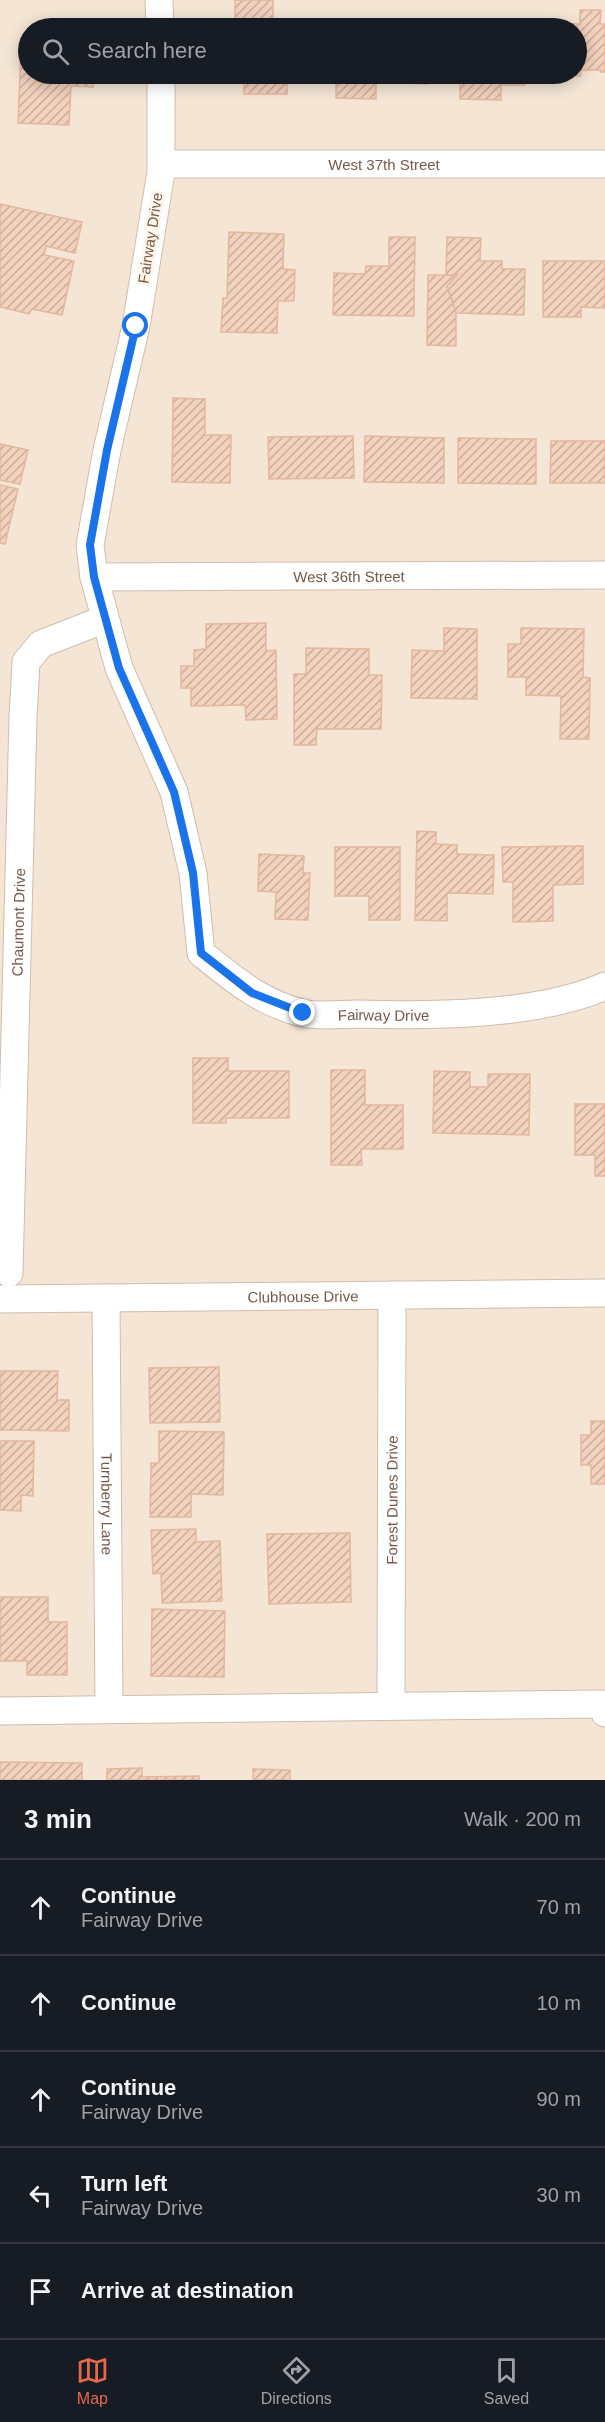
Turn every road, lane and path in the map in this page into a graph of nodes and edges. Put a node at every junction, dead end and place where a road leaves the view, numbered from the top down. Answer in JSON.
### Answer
{"nodes":[{"id":1,"x":159,"y":0,"type":"edge"},
{"id":2,"x":160,"y":18,"type":"edge"},
{"id":3,"x":161,"y":84,"type":"edge"},
{"id":4,"x":162,"y":164,"type":"junction"},
{"id":5,"x":605,"y":164,"type":"edge"},
{"id":6,"x":605,"y":575,"type":"edge"},
{"id":7,"x":94,"y":577,"type":"junction"},
{"id":8,"x":105,"y":619,"type":"junction"},
{"id":9,"x":605,"y":986,"type":"edge"},
{"id":10,"x":9,"y":1273,"type":"dead end"},
{"id":11,"x":605,"y":1293,"type":"edge"},
{"id":12,"x":392,"y":1295,"type":"junction"},
{"id":13,"x":106,"y":1298,"type":"junction"},
{"id":14,"x":0,"y":1299,"type":"edge"},
{"id":15,"x":391,"y":1706,"type":"junction"},
{"id":16,"x":604,"y":1707,"type":"edge"},
{"id":17,"x":109,"y":1709,"type":"junction"},
{"id":18,"x":0,"y":1711,"type":"edge"}],
"edges":[{"from":1,"to":2,"type":"street"},
{"from":3,"to":4,"type":"street","name":"Fairway Drive"},
{"from":4,"to":5,"type":"street","name":"West 37th Street"},
{"from":4,"to":7,"type":"street","name":"Fairway Drive"},
{"from":6,"to":7,"type":"street","name":"West 36th Street"},
{"from":7,"to":8,"type":"street","name":"Fairway Drive"},
{"from":8,"to":9,"type":"street","name":"Fairway Drive"},
{"from":8,"to":10,"type":"street","name":"Chaumont Drive"},
{"from":11,"to":12,"type":"street","name":"Clubhouse Drive"},
{"from":12,"to":13,"type":"street","name":"Clubhouse Drive"},
{"from":12,"to":15,"type":"street","name":"Forest Dunes Drive"},
{"from":13,"to":14,"type":"street","name":"Clubhouse Drive"},
{"from":13,"to":17,"type":"street","name":"Turnberry Lane"},
{"from":15,"to":16,"type":"street"},
{"from":15,"to":17,"type":"street"},
{"from":17,"to":18,"type":"street"}]}
